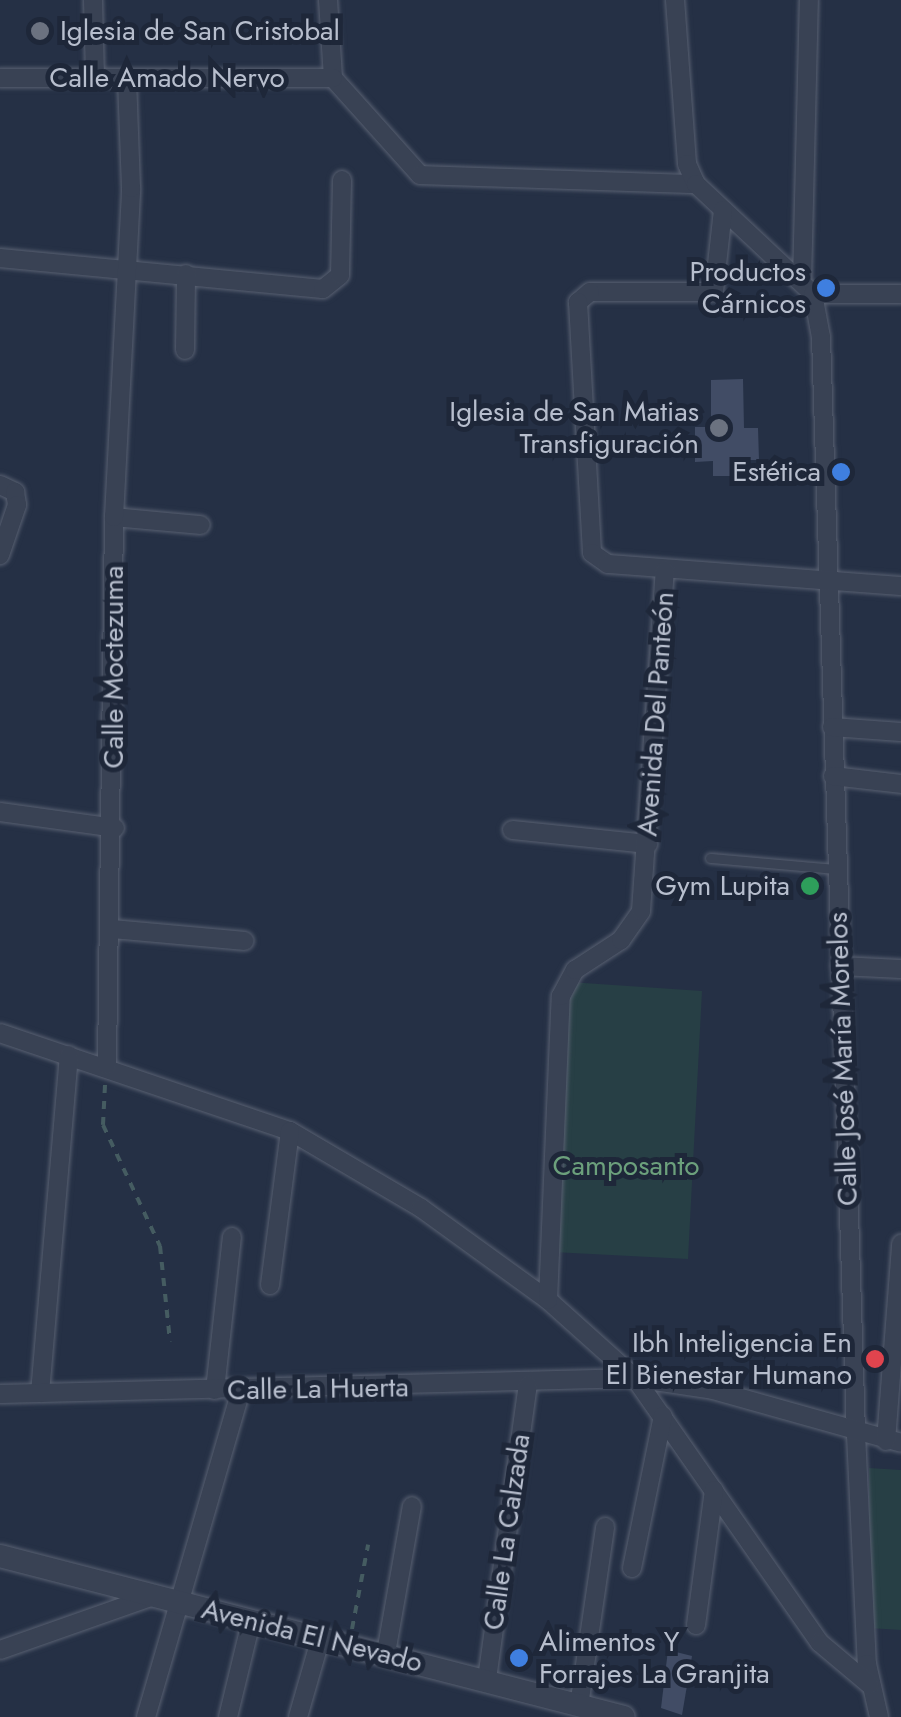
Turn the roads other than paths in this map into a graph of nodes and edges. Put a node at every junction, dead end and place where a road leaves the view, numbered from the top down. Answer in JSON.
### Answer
{"nodes":[{"id":1,"x":94,"y":0,"type":"edge"},
{"id":2,"x":328,"y":0,"type":"edge"},
{"id":3,"x":675,"y":0,"type":"edge"},
{"id":4,"x":809,"y":0,"type":"edge"},
{"id":5,"x":0,"y":78,"type":"edge"},
{"id":6,"x":95,"y":78,"type":"junction"},
{"id":7,"x":126,"y":78,"type":"junction"},
{"id":8,"x":333,"y":78,"type":"junction"},
{"id":9,"x":342,"y":180,"type":"dead end"},
{"id":10,"x":696,"y":184,"type":"junction"},
{"id":11,"x":723,"y":210,"type":"junction"},
{"id":12,"x":0,"y":258,"type":"edge"},
{"id":13,"x":126,"y":270,"type":"junction"},
{"id":14,"x":186,"y":274,"type":"junction"},
{"id":15,"x":808,"y":288,"type":"junction"},
{"id":16,"x":901,"y":294,"type":"edge"},
{"id":17,"x":185,"y":350,"type":"dead end"},
{"id":18,"x":0,"y":484,"type":"edge"},
{"id":19,"x":114,"y":517,"type":"junction"},
{"id":20,"x":200,"y":526,"type":"dead end"},
{"id":21,"x":0,"y":555,"type":"edge"},
{"id":22,"x":665,"y":570,"type":"junction"},
{"id":23,"x":828,"y":580,"type":"junction"},
{"id":24,"x":901,"y":586,"type":"edge"},
{"id":25,"x":832,"y":726,"type":"junction"},
{"id":26,"x":901,"y":732,"type":"edge"},
{"id":27,"x":833,"y":776,"type":"junction"},
{"id":28,"x":901,"y":784,"type":"edge"},
{"id":29,"x":0,"y":812,"type":"edge"},
{"id":30,"x":115,"y":828,"type":"junction"},
{"id":31,"x":512,"y":830,"type":"dead end"},
{"id":32,"x":648,"y":844,"type":"junction"},
{"id":33,"x":710,"y":858,"type":"dead end"},
{"id":34,"x":837,"y":869,"type":"junction"},
{"id":35,"x":113,"y":929,"type":"junction"},
{"id":36,"x":244,"y":941,"type":"dead end"},
{"id":37,"x":840,"y":966,"type":"junction"},
{"id":38,"x":901,"y":969,"type":"edge"},
{"id":39,"x":1,"y":1033,"type":"edge"},
{"id":40,"x":0,"y":1054,"type":"edge"},
{"id":41,"x":69,"y":1055,"type":"junction"},
{"id":42,"x":108,"y":1064,"type":"junction"},
{"id":43,"x":290,"y":1131,"type":"junction"},
{"id":44,"x":232,"y":1237,"type":"dead end"},
{"id":45,"x":901,"y":1244,"type":"edge"},
{"id":46,"x":270,"y":1285,"type":"dead end"},
{"id":47,"x":548,"y":1300,"type":"junction"},
{"id":48,"x":635,"y":1378,"type":"junction"},
{"id":49,"x":528,"y":1385,"type":"junction"},
{"id":50,"x":215,"y":1390,"type":"junction"},
{"id":51,"x":242,"y":1390,"type":"junction"},
{"id":52,"x":40,"y":1393,"type":"junction"},
{"id":53,"x":0,"y":1394,"type":"edge"},
{"id":54,"x":663,"y":1416,"type":"junction"},
{"id":55,"x":856,"y":1434,"type":"junction"},
{"id":56,"x":894,"y":1442,"type":"edge"},
{"id":57,"x":714,"y":1490,"type":"junction"},
{"id":58,"x":412,"y":1506,"type":"dead end"},
{"id":59,"x":605,"y":1527,"type":"dead end"},
{"id":60,"x":0,"y":1556,"type":"edge"},
{"id":61,"x":632,"y":1568,"type":"dead end"},
{"id":62,"x":153,"y":1596,"type":"junction"},
{"id":63,"x":181,"y":1603,"type":"junction"},
{"id":64,"x":251,"y":1622,"type":"junction"},
{"id":65,"x":696,"y":1626,"type":"dead end"},
{"id":66,"x":321,"y":1637,"type":"junction"},
{"id":67,"x":0,"y":1650,"type":"edge"},
{"id":68,"x":386,"y":1653,"type":"junction"},
{"id":69,"x":487,"y":1680,"type":"junction"},
{"id":70,"x":579,"y":1706,"type":"junction"},
{"id":71,"x":878,"y":1706,"type":"edge"},
{"id":72,"x":146,"y":1717,"type":"edge"},
{"id":73,"x":228,"y":1717,"type":"edge"},
{"id":74,"x":298,"y":1717,"type":"edge"},
{"id":75,"x":624,"y":1717,"type":"edge"}],
"edges":[{"from":1,"to":6,"type":"street"},
{"from":2,"to":8,"type":"street"},
{"from":3,"to":10,"type":"street"},
{"from":4,"to":15,"type":"street","name":"Calle José María Morelos"},
{"from":5,"to":6,"type":"street","name":"Calle Amado Nervo"},
{"from":6,"to":7,"type":"street","name":"Calle Amado Nervo"},
{"from":7,"to":8,"type":"street","name":"Calle Amado Nervo"},
{"from":7,"to":13,"type":"street","name":"Calle Moctezuma"},
{"from":8,"to":10,"type":"street"},
{"from":9,"to":14,"type":"street"},
{"from":10,"to":11,"type":"street"},
{"from":11,"to":15,"type":"street"},
{"from":11,"to":22,"type":"street"},
{"from":12,"to":13,"type":"street"},
{"from":13,"to":14,"type":"street"},
{"from":13,"to":19,"type":"street","name":"Calle Moctezuma"},
{"from":14,"to":17,"type":"street"},
{"from":15,"to":16,"type":"street"},
{"from":15,"to":23,"type":"street","name":"Calle José María Morelos"},
{"from":18,"to":21,"type":"street"},
{"from":19,"to":20,"type":"street"},
{"from":19,"to":30,"type":"street","name":"Calle Moctezuma"},
{"from":22,"to":23,"type":"street"},
{"from":22,"to":32,"type":"street","name":"Avenida Del Panteón"},
{"from":23,"to":24,"type":"street"},
{"from":23,"to":25,"type":"street","name":"Calle José María Morelos"},
{"from":25,"to":26,"type":"street"},
{"from":25,"to":27,"type":"street","name":"Calle José María Morelos"},
{"from":27,"to":28,"type":"street"},
{"from":27,"to":34,"type":"street","name":"Calle José María Morelos"},
{"from":29,"to":30,"type":"street"},
{"from":30,"to":35,"type":"street","name":"Calle Moctezuma"},
{"from":31,"to":32,"type":"street"},
{"from":32,"to":47,"type":"street","name":"Avenida Del Panteón"},
{"from":33,"to":34,"type":"lane"},
{"from":34,"to":37,"type":"street","name":"Calle José María Morelos"},
{"from":35,"to":36,"type":"street"},
{"from":35,"to":42,"type":"street","name":"Calle Moctezuma"},
{"from":37,"to":38,"type":"street"},
{"from":37,"to":55,"type":"street","name":"Calle José María Morelos"},
{"from":39,"to":40,"type":"street"},
{"from":39,"to":41,"type":"street"},
{"from":41,"to":42,"type":"street"},
{"from":41,"to":52,"type":"street"},
{"from":42,"to":43,"type":"street"},
{"from":43,"to":46,"type":"street"},
{"from":43,"to":47,"type":"street"},
{"from":44,"to":50,"type":"street"},
{"from":45,"to":56,"type":"street"},
{"from":47,"to":48,"type":"street"},
{"from":48,"to":49,"type":"street","name":"Calle La Huerta"},
{"from":48,"to":54,"type":"street"},
{"from":48,"to":55,"type":"street","name":"Calle La Huerta"},
{"from":49,"to":51,"type":"street","name":"Calle La Huerta"},
{"from":49,"to":69,"type":"street","name":"Calle La Calzada"},
{"from":50,"to":51,"type":"street","name":"Calle La Huerta"},
{"from":50,"to":52,"type":"street","name":"Calle La Huerta"},
{"from":51,"to":63,"type":"street"},
{"from":52,"to":53,"type":"street","name":"Calle La Huerta"},
{"from":54,"to":57,"type":"street"},
{"from":54,"to":61,"type":"street"},
{"from":55,"to":56,"type":"street","name":"Calle La Huerta"},
{"from":55,"to":71,"type":"street","name":"Calle José María Morelos"},
{"from":57,"to":65,"type":"street"},
{"from":57,"to":71,"type":"street"},
{"from":58,"to":68,"type":"street"},
{"from":59,"to":70,"type":"street"},
{"from":60,"to":62,"type":"street","name":"Avenida El Nevado"},
{"from":62,"to":63,"type":"street","name":"Avenida El Nevado"},
{"from":62,"to":67,"type":"street"},
{"from":63,"to":64,"type":"street","name":"Avenida El Nevado"},
{"from":63,"to":72,"type":"street"},
{"from":64,"to":66,"type":"street","name":"Avenida El Nevado"},
{"from":64,"to":73,"type":"street"},
{"from":66,"to":68,"type":"street","name":"Avenida El Nevado"},
{"from":66,"to":74,"type":"street"},
{"from":68,"to":69,"type":"street","name":"Avenida El Nevado"},
{"from":69,"to":70,"type":"street","name":"Avenida El Nevado"},
{"from":70,"to":75,"type":"street","name":"Avenida El Nevado"}]}
